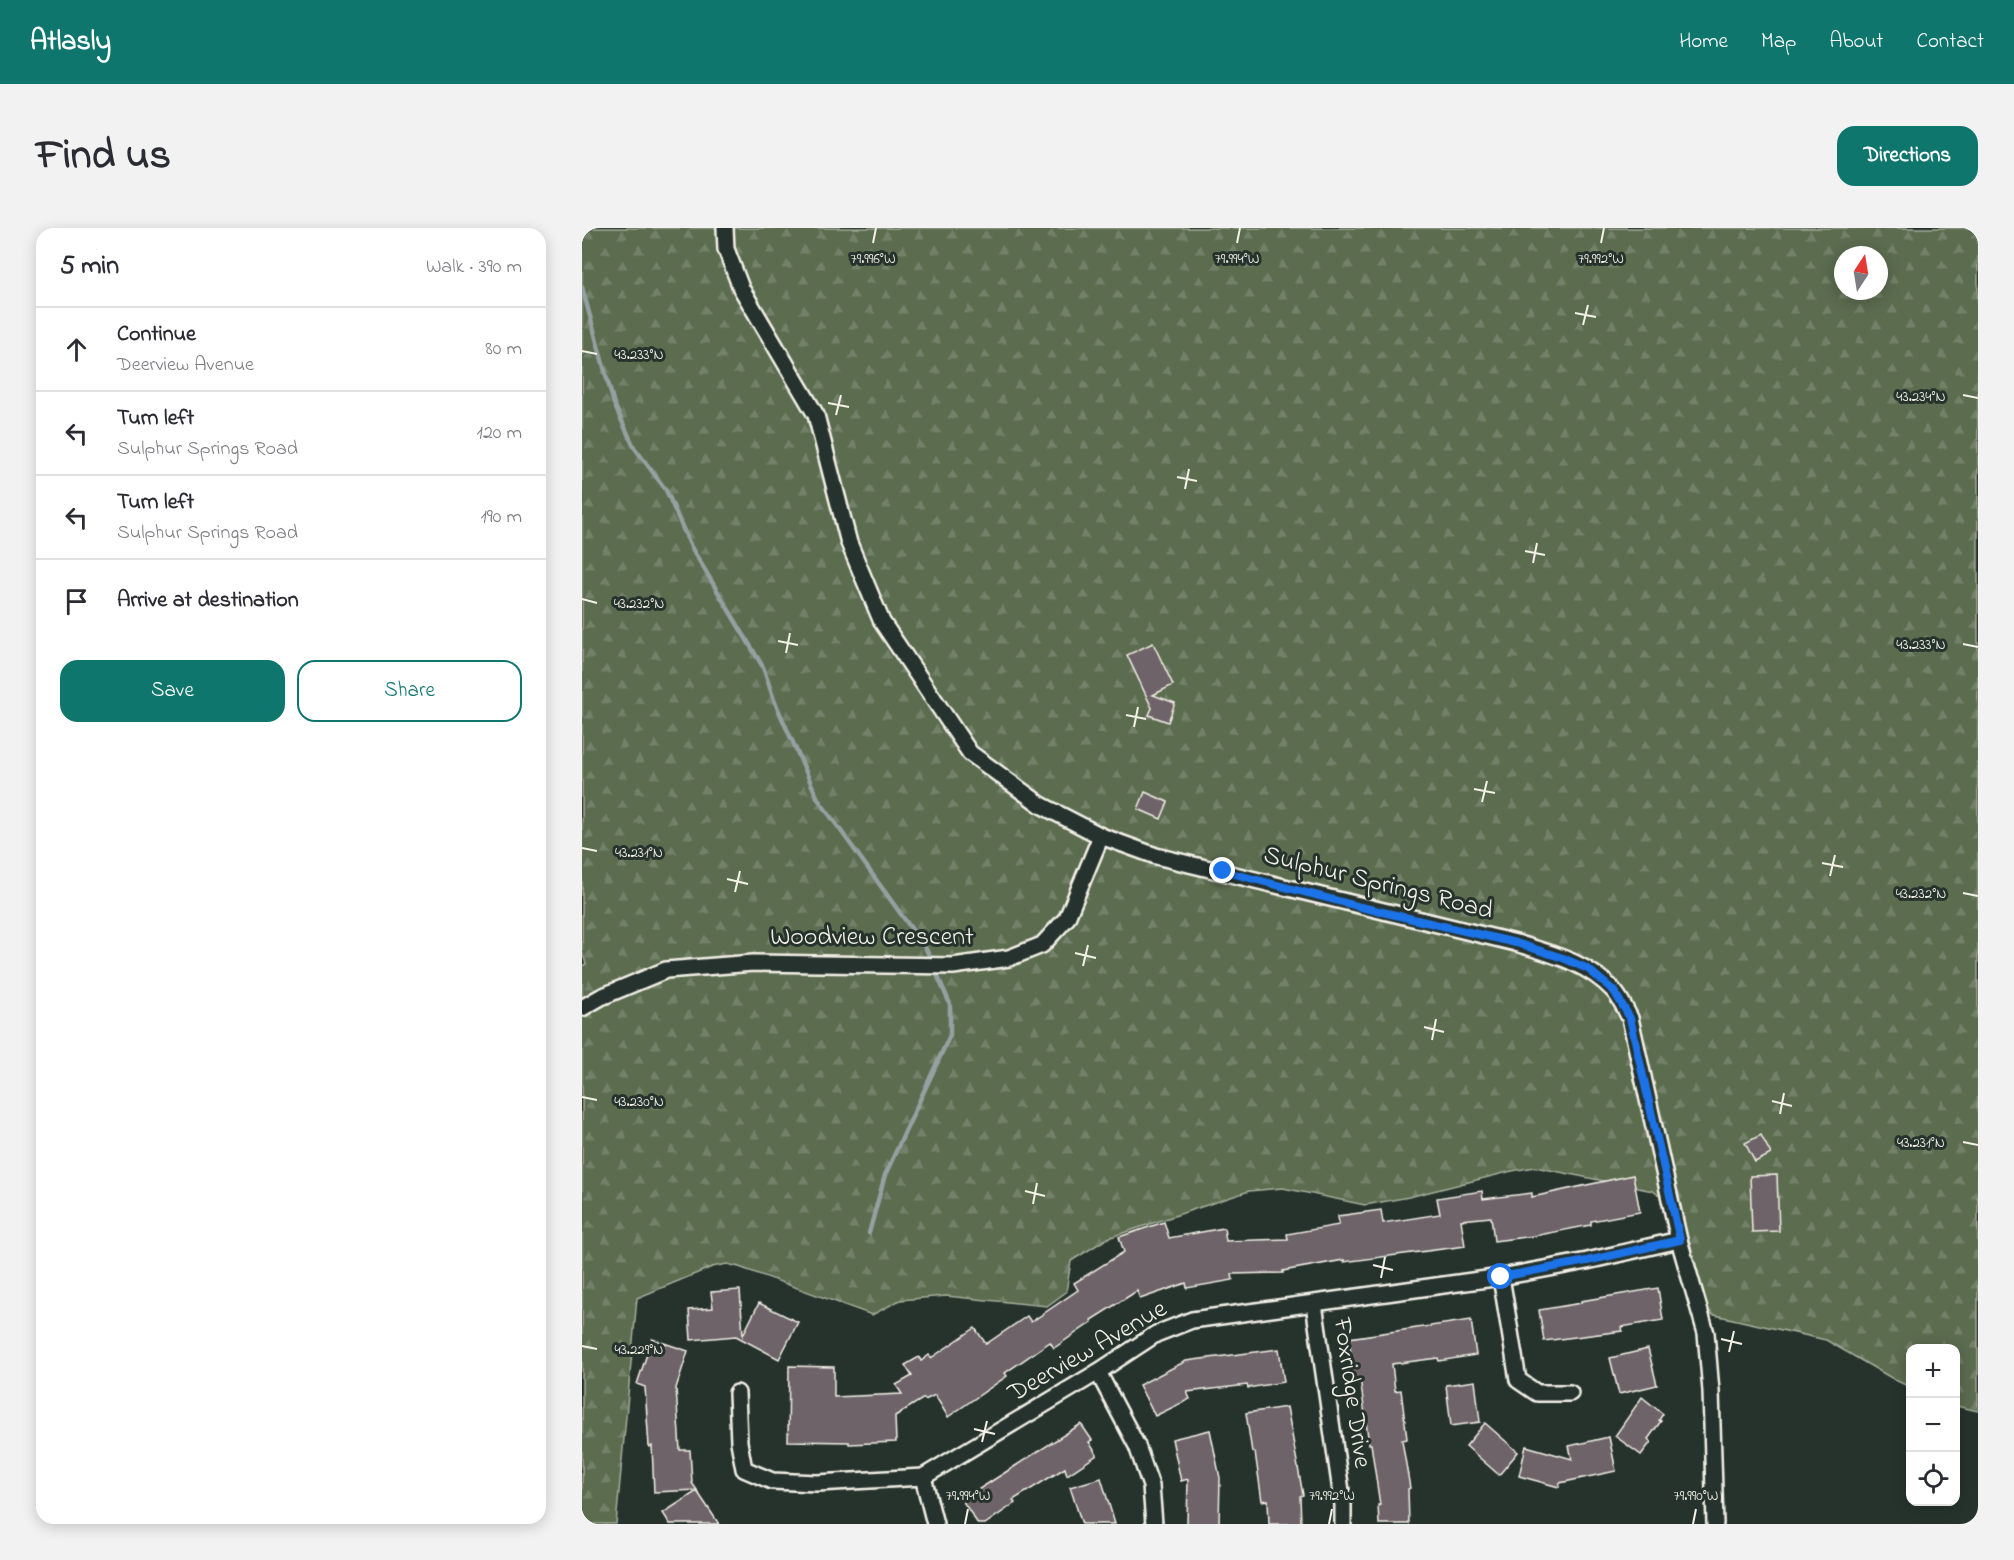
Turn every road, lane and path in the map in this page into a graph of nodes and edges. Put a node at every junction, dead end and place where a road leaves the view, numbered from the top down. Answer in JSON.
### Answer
{"nodes":[{"id":1,"x":725,"y":228,"type":"edge"},
{"id":2,"x":1101,"y":836,"type":"junction"},
{"id":3,"x":582,"y":1008,"type":"edge"},
{"id":4,"x":1680,"y":1240,"type":"junction"},
{"id":5,"x":1501,"y":1277,"type":"junction"},
{"id":6,"x":1314,"y":1304,"type":"junction"},
{"id":7,"x":1098,"y":1372,"type":"junction"},
{"id":8,"x":737,"y":1393,"type":"dead end"},
{"id":9,"x":1570,"y":1393,"type":"dead end"},
{"id":10,"x":923,"y":1477,"type":"junction"},
{"id":11,"x":935,"y":1524,"type":"edge"},
{"id":12,"x":1154,"y":1524,"type":"edge"},
{"id":13,"x":1343,"y":1524,"type":"edge"},
{"id":14,"x":1715,"y":1524,"type":"edge"}],
"edges":[{"from":1,"to":2,"type":"street","name":"Sulphur Springs Road"},
{"from":2,"to":3,"type":"street","name":"Woodview Crescent"},
{"from":2,"to":4,"type":"street","name":"Sulphur Springs Road"},
{"from":4,"to":5,"type":"street","name":"Deerview Avenue"},
{"from":4,"to":14,"type":"street","name":"Sulphur Springs Road"},
{"from":5,"to":6,"type":"street","name":"Deerview Avenue"},
{"from":5,"to":9,"type":"street"},
{"from":6,"to":7,"type":"street","name":"Deerview Avenue"},
{"from":6,"to":13,"type":"street","name":"Foxridge Drive"},
{"from":7,"to":10,"type":"street","name":"Deerview Avenue"},
{"from":7,"to":12,"type":"street"},
{"from":8,"to":10,"type":"street"},
{"from":10,"to":11,"type":"street"}]}
